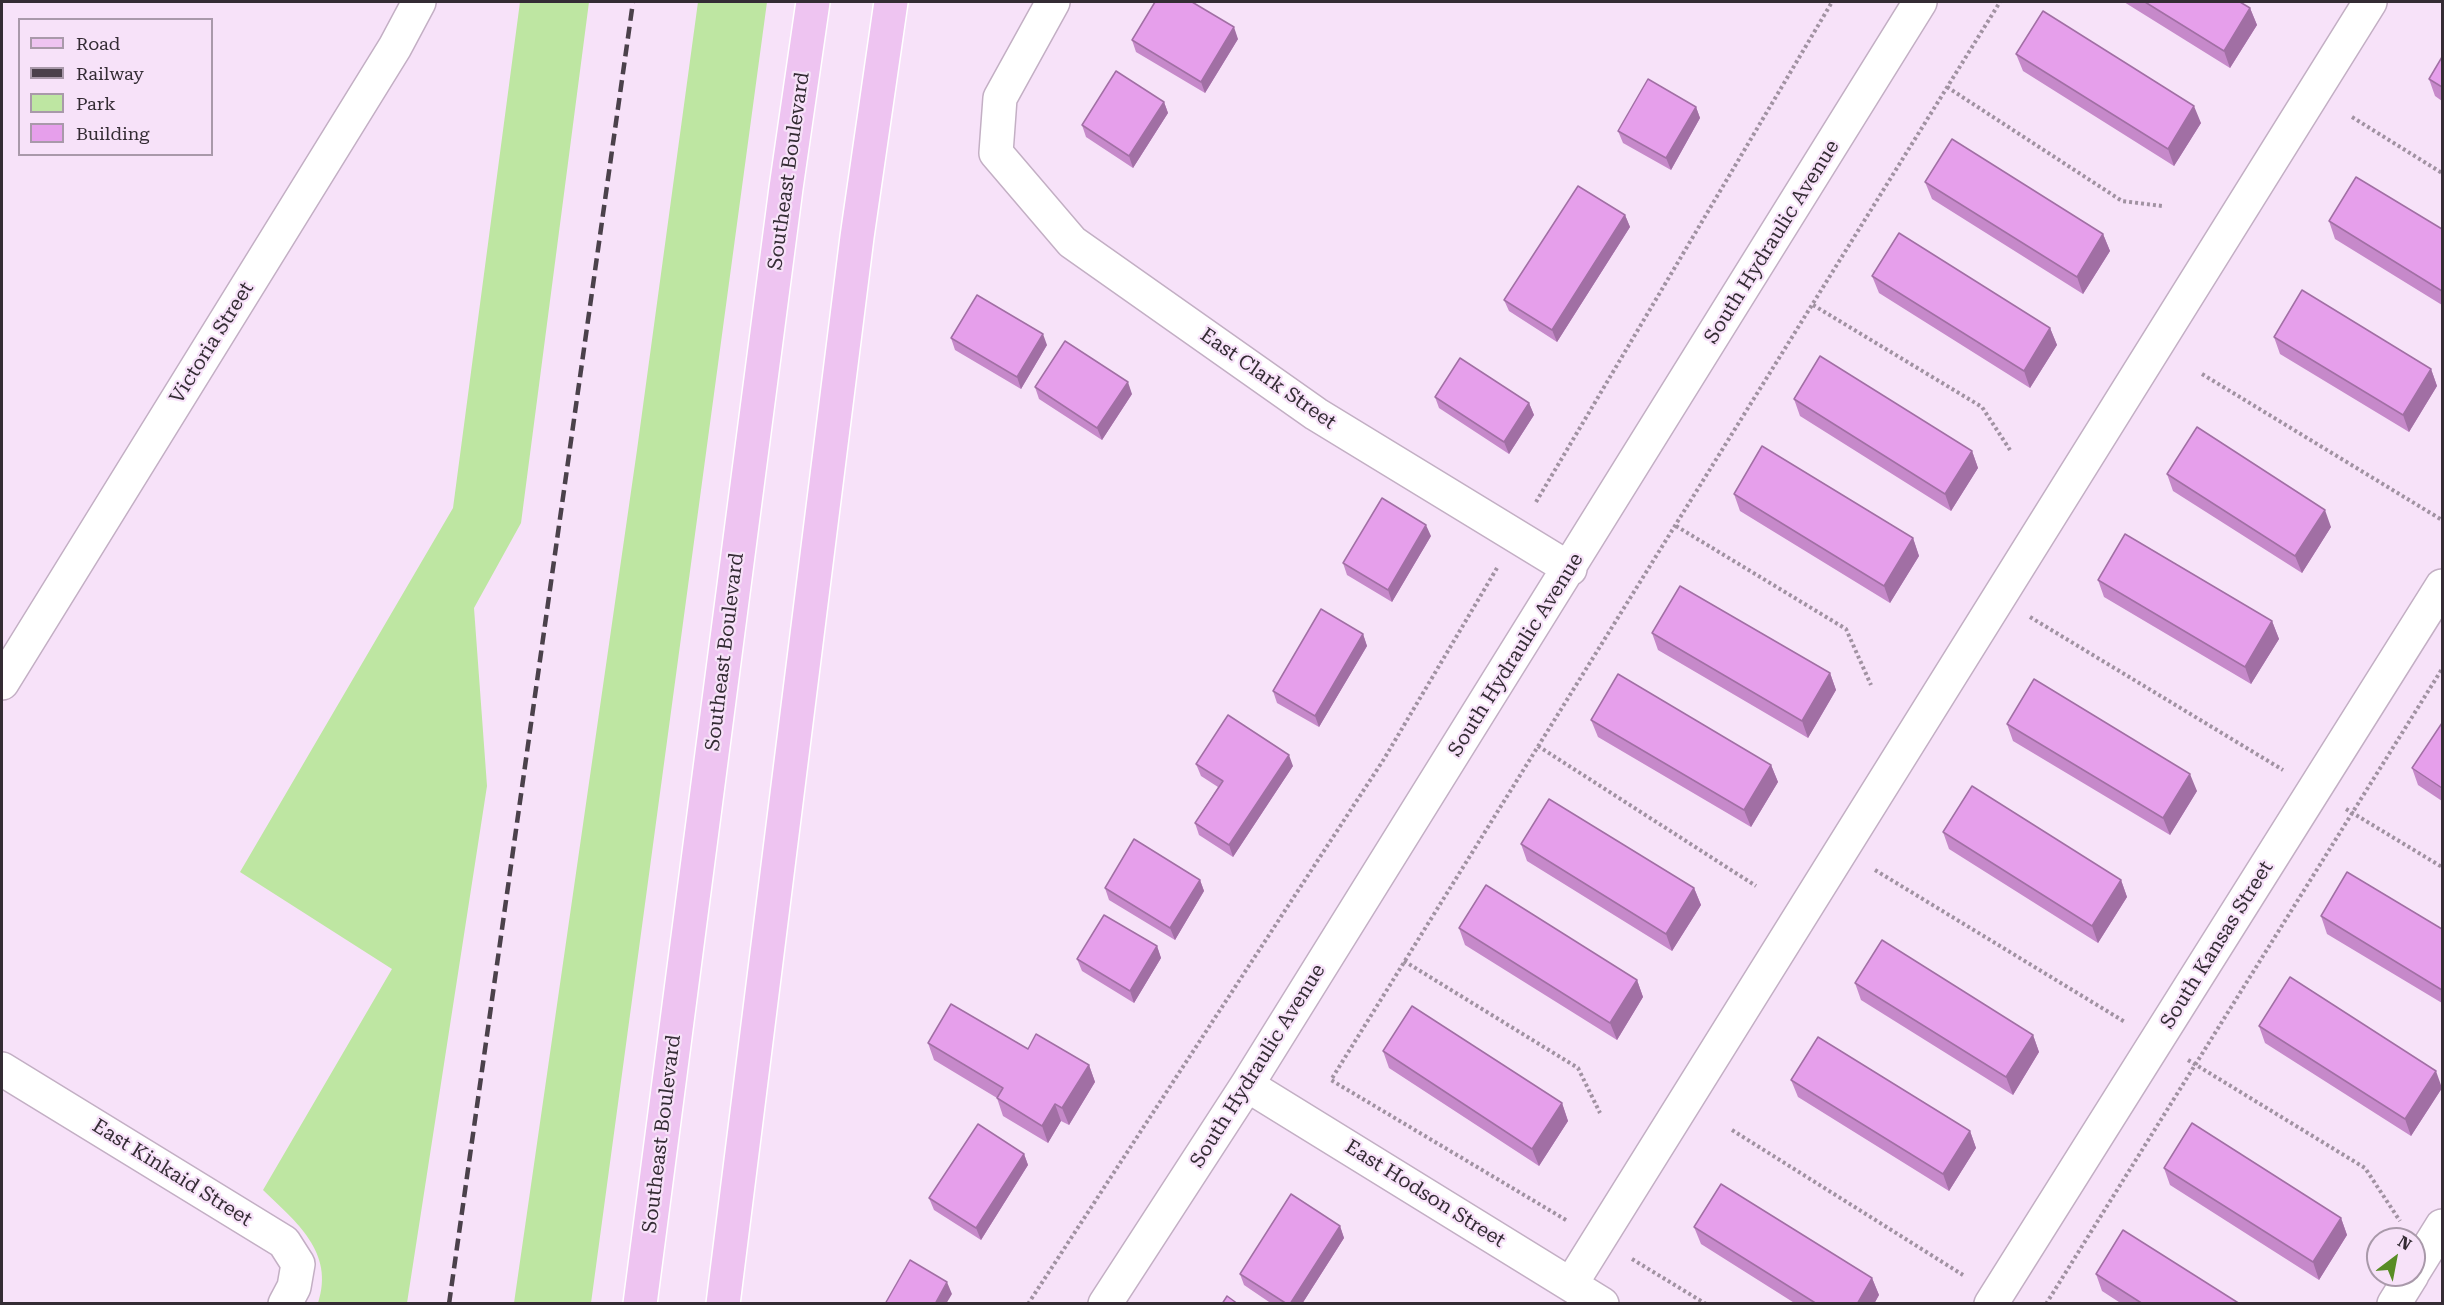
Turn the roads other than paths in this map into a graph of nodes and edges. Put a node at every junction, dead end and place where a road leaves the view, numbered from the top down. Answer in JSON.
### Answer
{"nodes":[{"id":1,"x":419,"y":2,"type":"edge"},
{"id":2,"x":813,"y":2,"type":"edge"},
{"id":3,"x":891,"y":2,"type":"edge"},
{"id":4,"x":1053,"y":2,"type":"edge"},
{"id":5,"x":1920,"y":2,"type":"edge"},
{"id":6,"x":2370,"y":2,"type":"edge"},
{"id":7,"x":1570,"y":569,"type":"junction"},
{"id":8,"x":2442,"y":586,"type":"edge"},
{"id":9,"x":2,"y":683,"type":"edge"},
{"id":10,"x":2,"y":1069,"type":"edge"},
{"id":11,"x":1247,"y":1085,"type":"junction"},
{"id":12,"x":2442,"y":1226,"type":"edge"},
{"id":13,"x":2426,"y":1252,"type":"edge"},
{"id":14,"x":1571,"y":1284,"type":"junction"},
{"id":15,"x":2404,"y":1287,"type":"edge"},
{"id":16,"x":1993,"y":1299,"type":"edge"},
{"id":17,"x":285,"y":1304,"type":"edge"},
{"id":18,"x":640,"y":1304,"type":"edge"},
{"id":19,"x":723,"y":1304,"type":"edge"},
{"id":20,"x":1105,"y":1304,"type":"edge"},
{"id":21,"x":1602,"y":1304,"type":"edge"},
{"id":22,"x":2394,"y":1304,"type":"edge"}],
"edges":[{"from":1,"to":9,"type":"street","name":"Victoria Street"},
{"from":2,"to":18,"type":"main road","name":"Southeast Boulevard"},
{"from":3,"to":19,"type":"main road"},
{"from":4,"to":7,"type":"street","name":"East Clark Street"},
{"from":5,"to":7,"type":"street","name":"South Hydraulic Avenue"},
{"from":6,"to":14,"type":"street"},
{"from":7,"to":11,"type":"street","name":"South Hydraulic Avenue"},
{"from":8,"to":16,"type":"street","name":"South Kansas Street"},
{"from":10,"to":17,"type":"street","name":"East Kinkaid Street"},
{"from":11,"to":14,"type":"street","name":"East Hodson Street"},
{"from":11,"to":20,"type":"street","name":"South Hydraulic Avenue"},
{"from":12,"to":13,"type":"street"},
{"from":14,"to":21,"type":"street","name":"East Hodson Street"},
{"from":15,"to":22,"type":"street"}]}
